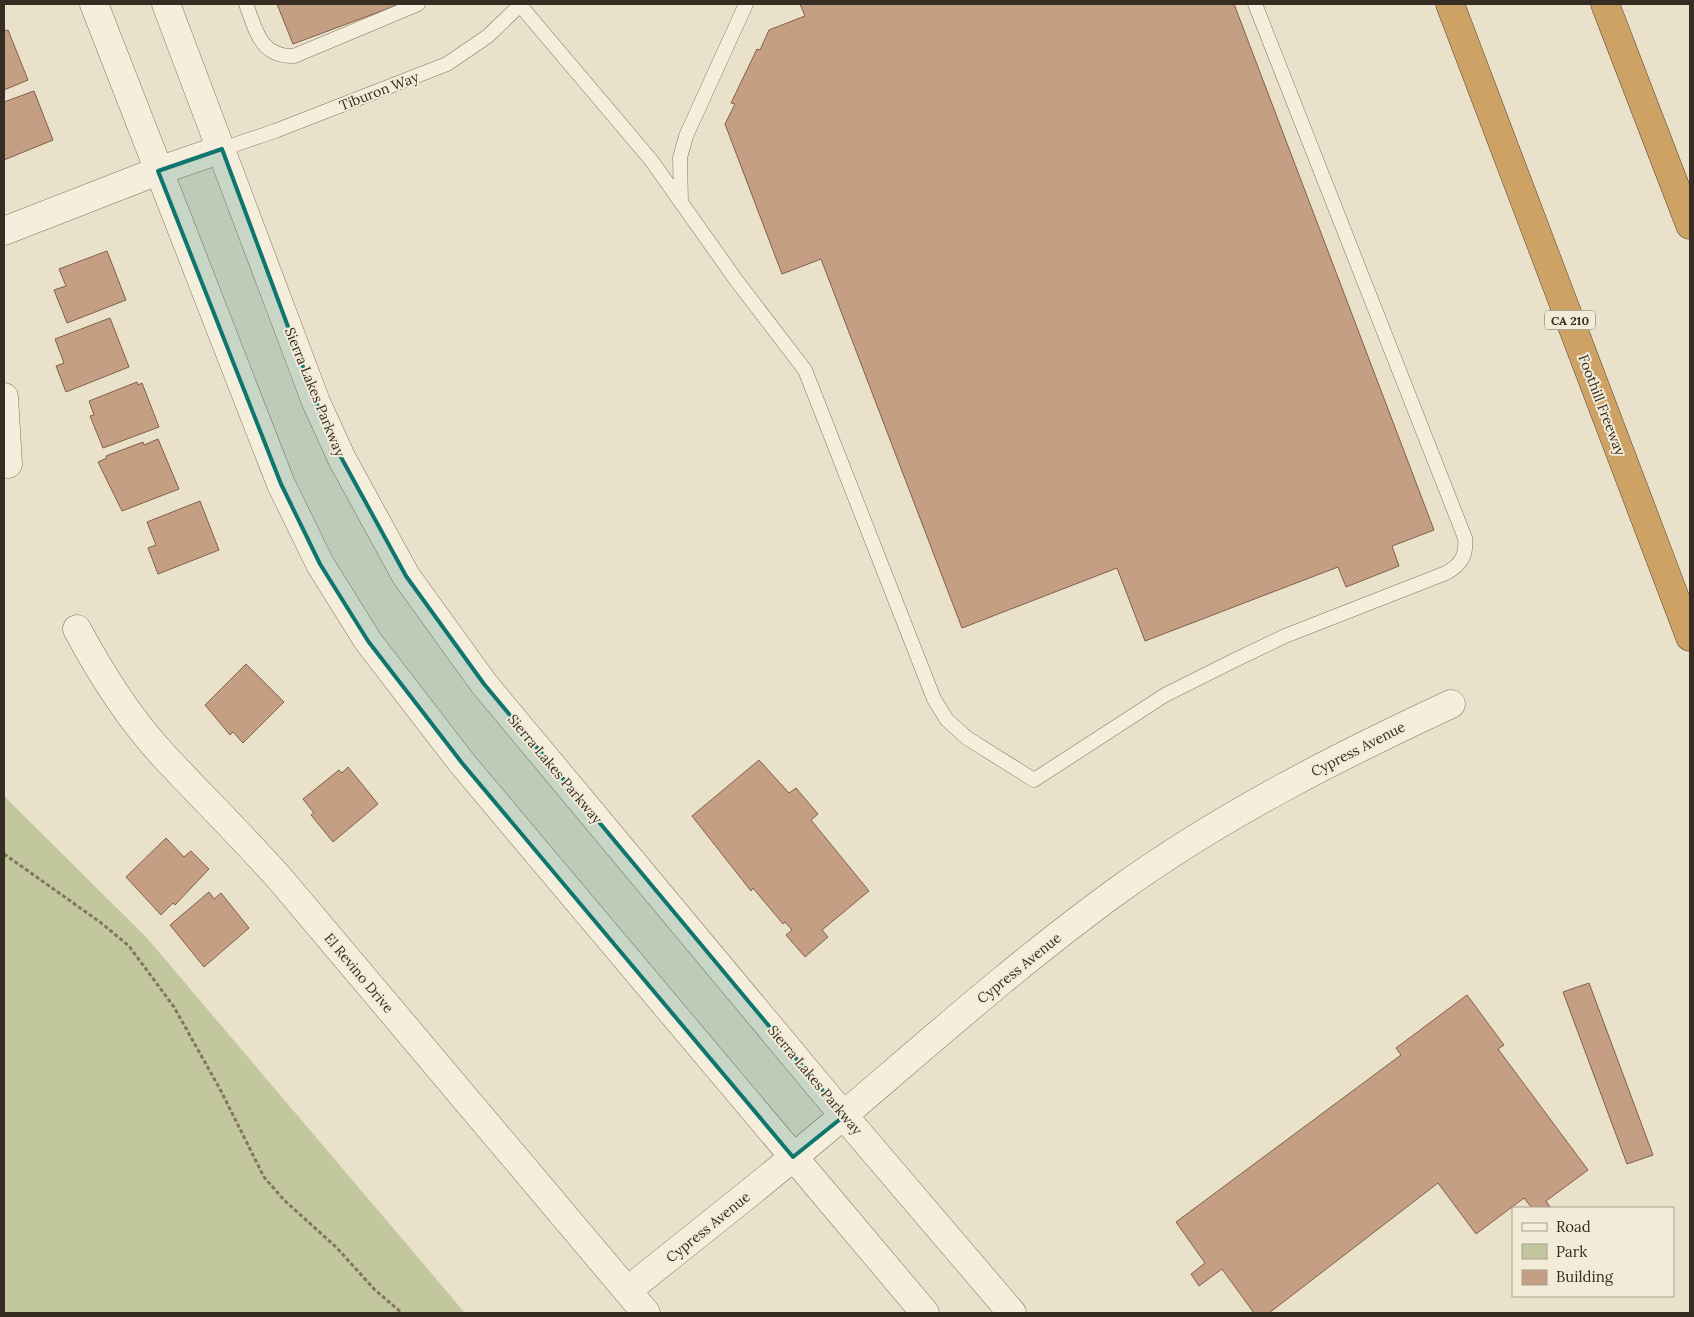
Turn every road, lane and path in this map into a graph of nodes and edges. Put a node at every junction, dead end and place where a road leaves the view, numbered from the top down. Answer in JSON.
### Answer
{"nodes":[{"id":1,"x":94,"y":4,"type":"edge"},
{"id":2,"x":166,"y":4,"type":"edge"},
{"id":3,"x":246,"y":4,"type":"edge"},
{"id":4,"x":418,"y":4,"type":"edge"},
{"id":5,"x":520,"y":4,"type":"edge"},
{"id":6,"x":746,"y":4,"type":"edge"},
{"id":7,"x":1255,"y":4,"type":"edge"},
{"id":8,"x":1450,"y":4,"type":"edge"},
{"id":9,"x":1605,"y":4,"type":"edge"},
{"id":10,"x":222,"y":149,"type":"junction"},
{"id":11,"x":158,"y":171,"type":"junction"},
{"id":12,"x":681,"y":203,"type":"junction"},
{"id":13,"x":1690,"y":225,"type":"edge"},
{"id":14,"x":4,"y":231,"type":"edge"},
{"id":15,"x":4,"y":397,"type":"edge"},
{"id":16,"x":8,"y":464,"type":"dead end"},
{"id":17,"x":77,"y":629,"type":"dead end"},
{"id":18,"x":1690,"y":637,"type":"edge"},
{"id":19,"x":1451,"y":704,"type":"dead end"},
{"id":20,"x":4,"y":854,"type":"edge"},
{"id":21,"x":844,"y":1116,"type":"junction"},
{"id":22,"x":793,"y":1157,"type":"junction"},
{"id":23,"x":628,"y":1291,"type":"junction"},
{"id":24,"x":402,"y":1313,"type":"edge"},
{"id":25,"x":646,"y":1313,"type":"edge"},
{"id":26,"x":925,"y":1313,"type":"edge"},
{"id":27,"x":1012,"y":1313,"type":"edge"}],
"edges":[{"from":1,"to":11,"type":"street"},
{"from":2,"to":10,"type":"street","name":"Sierra Lakes Parkway"},
{"from":3,"to":4,"type":"lane"},
{"from":5,"to":10,"type":"lane","name":"Tiburon Way"},
{"from":5,"to":12,"type":"lane"},
{"from":6,"to":12,"type":"lane"},
{"from":7,"to":12,"type":"lane"},
{"from":8,"to":18,"type":"highway","name":"Foothill Freeway","number":"CA 210"},
{"from":9,"to":13,"type":"highway"},
{"from":10,"to":11,"type":"street"},
{"from":10,"to":21,"type":"street","name":"Sierra Lakes Parkway"},
{"from":11,"to":14,"type":"street"},
{"from":11,"to":22,"type":"street"},
{"from":15,"to":16,"type":"street"},
{"from":17,"to":23,"type":"street","name":"El Revino Drive"},
{"from":19,"to":21,"type":"street","name":"Cypress Avenue"},
{"from":20,"to":24,"type":"path"},
{"from":21,"to":22,"type":"street","name":"Cypress Avenue"},
{"from":21,"to":27,"type":"street","name":"Sierra Lakes Parkway"},
{"from":22,"to":23,"type":"street","name":"Cypress Avenue"},
{"from":22,"to":26,"type":"street"},
{"from":23,"to":25,"type":"street","name":"El Revino Drive"}]}
